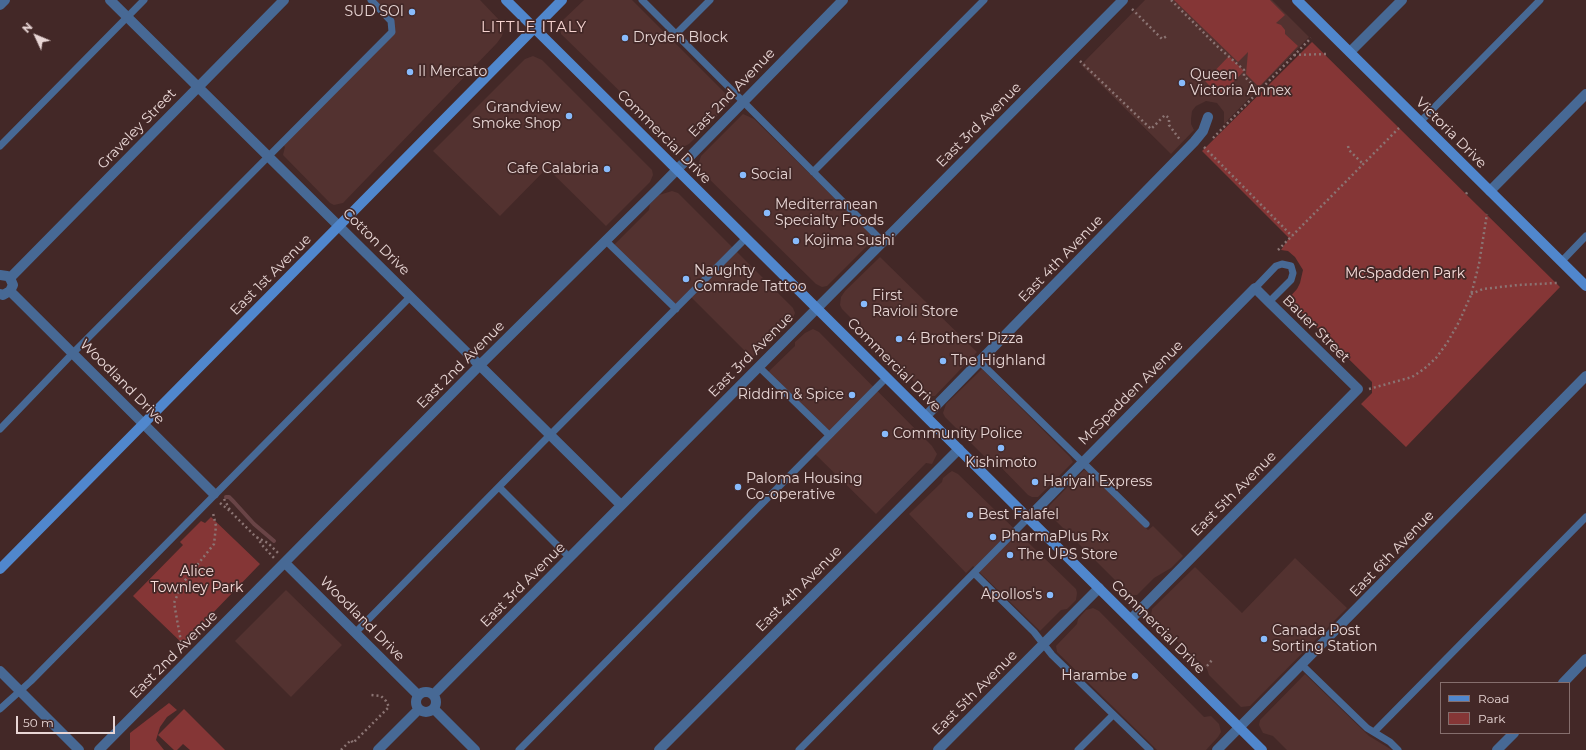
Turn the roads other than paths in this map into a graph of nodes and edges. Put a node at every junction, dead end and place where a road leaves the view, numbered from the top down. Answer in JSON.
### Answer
{"nodes":[{"id":1,"x":5,"y":0,"type":"edge"},
{"id":2,"x":110,"y":0,"type":"edge"},
{"id":3,"x":144,"y":0,"type":"edge"},
{"id":4,"x":284,"y":0,"type":"edge"},
{"id":5,"x":371,"y":0,"type":"edge"},
{"id":6,"x":506,"y":0,"type":"edge"},
{"id":7,"x":562,"y":0,"type":"edge"},
{"id":8,"x":642,"y":0,"type":"edge"},
{"id":9,"x":710,"y":0,"type":"edge"},
{"id":10,"x":843,"y":0,"type":"edge"},
{"id":11,"x":984,"y":0,"type":"edge"},
{"id":12,"x":1123,"y":0,"type":"edge"},
{"id":13,"x":1297,"y":0,"type":"edge"},
{"id":14,"x":1402,"y":0,"type":"edge"},
{"id":15,"x":1540,"y":0,"type":"edge"},
{"id":16,"x":0,"y":5,"type":"edge"},
{"id":17,"x":128,"y":17,"type":"junction"},
{"id":18,"x":534,"y":28,"type":"junction"},
{"id":19,"x":676,"y":34,"type":"junction"},
{"id":20,"x":1350,"y":52,"type":"junction"},
{"id":21,"x":198,"y":87,"type":"junction"},
{"id":22,"x":1586,"y":94,"type":"edge"},
{"id":23,"x":742,"y":102,"type":"junction"},
{"id":24,"x":1208,"y":117,"type":"dead end"},
{"id":25,"x":1420,"y":122,"type":"junction"},
{"id":26,"x":0,"y":146,"type":"edge"},
{"id":27,"x":268,"y":157,"type":"junction"},
{"id":28,"x":677,"y":169,"type":"junction"},
{"id":29,"x":813,"y":172,"type":"junction"},
{"id":30,"x":1490,"y":191,"type":"junction"},
{"id":31,"x":339,"y":225,"type":"junction"},
{"id":32,"x":1586,"y":236,"type":"edge"},
{"id":33,"x":746,"y":238,"type":"junction"},
{"id":34,"x":605,"y":240,"type":"junction"},
{"id":35,"x":883,"y":242,"type":"junction"},
{"id":36,"x":1561,"y":262,"type":"junction"},
{"id":37,"x":5,"y":277,"type":"edge"},
{"id":38,"x":1586,"y":286,"type":"edge"},
{"id":39,"x":1254,"y":288,"type":"junction"},
{"id":40,"x":5,"y":293,"type":"edge"},
{"id":41,"x":410,"y":296,"type":"junction"},
{"id":42,"x":1269,"y":302,"type":"junction"},
{"id":43,"x":817,"y":308,"type":"junction"},
{"id":44,"x":676,"y":309,"type":"junction"},
{"id":45,"x":73,"y":354,"type":"junction"},
{"id":46,"x":980,"y":362,"type":"junction"},
{"id":47,"x":480,"y":365,"type":"junction"},
{"id":48,"x":759,"y":367,"type":"junction"},
{"id":49,"x":1586,"y":376,"type":"edge"},
{"id":50,"x":887,"y":377,"type":"junction"},
{"id":51,"x":1358,"y":390,"type":"joint"},
{"id":52,"x":926,"y":416,"type":"junction"},
{"id":53,"x":144,"y":424,"type":"junction"},
{"id":54,"x":0,"y":429,"type":"edge"},
{"id":55,"x":551,"y":435,"type":"junction"},
{"id":56,"x":829,"y":435,"type":"junction"},
{"id":57,"x":959,"y":449,"type":"junction"},
{"id":58,"x":1082,"y":462,"type":"junction"},
{"id":59,"x":499,"y":487,"type":"junction"},
{"id":60,"x":214,"y":494,"type":"junction"},
{"id":61,"x":621,"y":505,"type":"junction"},
{"id":62,"x":1586,"y":517,"type":"edge"},
{"id":63,"x":1028,"y":518,"type":"junction"},
{"id":64,"x":1146,"y":524,"type":"dead end"},
{"id":65,"x":570,"y":558,"type":"junction"},
{"id":66,"x":285,"y":563,"type":"junction"},
{"id":67,"x":0,"y":569,"type":"edge"},
{"id":68,"x":974,"y":573,"type":"junction"},
{"id":69,"x":1099,"y":588,"type":"junction"},
{"id":70,"x":1131,"y":619,"type":"junction"},
{"id":71,"x":356,"y":632,"type":"junction"},
{"id":72,"x":1044,"y":644,"type":"junction"},
{"id":73,"x":1586,"y":659,"type":"edge"},
{"id":74,"x":1302,"y":665,"type":"junction"},
{"id":75,"x":0,"y":671,"type":"edge"},
{"id":76,"x":1564,"y":682,"type":"edge"},
{"id":77,"x":20,"y":691,"type":"junction"},
{"id":78,"x":418,"y":695,"type":"junction"},
{"id":79,"x":433,"y":695,"type":"junction"},
{"id":80,"x":0,"y":709,"type":"edge"},
{"id":81,"x":434,"y":709,"type":"junction"},
{"id":82,"x":418,"y":710,"type":"junction"},
{"id":83,"x":1113,"y":715,"type":"junction"},
{"id":84,"x":1240,"y":728,"type":"junction"},
{"id":85,"x":1374,"y":732,"type":"junction"},
{"id":86,"x":1513,"y":734,"type":"edge"},
{"id":87,"x":79,"y":750,"type":"edge"},
{"id":88,"x":99,"y":750,"type":"edge"},
{"id":89,"x":378,"y":750,"type":"edge"},
{"id":90,"x":475,"y":750,"type":"edge"},
{"id":91,"x":518,"y":750,"type":"edge"},
{"id":92,"x":659,"y":750,"type":"edge"},
{"id":93,"x":799,"y":750,"type":"edge"},
{"id":94,"x":938,"y":750,"type":"edge"},
{"id":95,"x":1078,"y":750,"type":"edge"},
{"id":96,"x":1150,"y":750,"type":"edge"},
{"id":97,"x":1217,"y":750,"type":"edge"},
{"id":98,"x":1262,"y":750,"type":"edge"},
{"id":99,"x":1398,"y":750,"type":"edge"},
{"id":100,"x":1497,"y":750,"type":"edge"}],
"edges":[{"from":1,"to":16,"type":"street"},
{"from":2,"to":17,"type":"street","name":"Cotton Drive"},
{"from":3,"to":17,"type":"lane"},
{"from":4,"to":21,"type":"street","name":"Graveley Street"},
{"from":5,"to":27,"type":"lane"},
{"from":6,"to":18,"type":"street","name":"Commercial Drive"},
{"from":7,"to":18,"type":"street","name":"East 1st Avenue"},
{"from":8,"to":19,"type":"lane"},
{"from":9,"to":19,"type":"lane"},
{"from":10,"to":23,"type":"street","name":"East 2nd Avenue"},
{"from":11,"to":29,"type":"lane"},
{"from":12,"to":35,"type":"street","name":"East 3rd Avenue"},
{"from":13,"to":20,"type":"street","name":"Victoria Drive"},
{"from":14,"to":20,"type":"street"},
{"from":15,"to":25,"type":"lane"},
{"from":17,"to":21,"type":"street","name":"Cotton Drive"},
{"from":17,"to":26,"type":"lane"},
{"from":18,"to":28,"type":"street","name":"Commercial Drive"},
{"from":18,"to":31,"type":"street","name":"East 1st Avenue"},
{"from":19,"to":23,"type":"lane"},
{"from":20,"to":25,"type":"street","name":"Victoria Drive"},
{"from":21,"to":27,"type":"street","name":"Cotton Drive"},
{"from":21,"to":37,"type":"street","name":"Graveley Street"},
{"from":22,"to":30,"type":"street"},
{"from":23,"to":28,"type":"street","name":"East 2nd Avenue"},
{"from":23,"to":29,"type":"lane"},
{"from":24,"to":46,"type":"street","name":"East 4th Avenue"},
{"from":25,"to":30,"type":"street","name":"Victoria Drive"},
{"from":27,"to":31,"type":"street","name":"Cotton Drive"},
{"from":27,"to":45,"type":"lane"},
{"from":28,"to":33,"type":"street","name":"Commercial Drive"},
{"from":28,"to":34,"type":"street","name":"East 2nd Avenue"},
{"from":29,"to":35,"type":"lane"},
{"from":30,"to":36,"type":"street","name":"Victoria Drive"},
{"from":31,"to":41,"type":"street","name":"Cotton Drive"},
{"from":31,"to":53,"type":"street","name":"East 1st Avenue"},
{"from":32,"to":36,"type":"lane"},
{"from":33,"to":43,"type":"street","name":"Commercial Drive"},
{"from":33,"to":44,"type":"lane"},
{"from":34,"to":44,"type":"lane"},
{"from":34,"to":47,"type":"street","name":"East 2nd Avenue"},
{"from":35,"to":43,"type":"street","name":"East 3rd Avenue"},
{"from":36,"to":38,"type":"street","name":"Victoria Drive"},
{"from":37,"to":40,"type":"street"},
{"from":39,"to":42,"type":"street","name":"Bauer Street"},
{"from":39,"to":42,"type":"lane"},
{"from":39,"to":58,"type":"street","name":"McSpadden Avenue"},
{"from":40,"to":45,"type":"street","name":"Woodland Drive"},
{"from":41,"to":47,"type":"street","name":"Cotton Drive"},
{"from":41,"to":60,"type":"lane"},
{"from":42,"to":51,"type":"street","name":"Bauer Street"},
{"from":43,"to":48,"type":"street","name":"East 3rd Avenue"},
{"from":43,"to":50,"type":"street","name":"Commercial Drive"},
{"from":44,"to":55,"type":"lane"},
{"from":45,"to":53,"type":"street","name":"Woodland Drive"},
{"from":45,"to":54,"type":"lane"},
{"from":46,"to":52,"type":"street","name":"East 4th Avenue"},
{"from":46,"to":58,"type":"lane"},
{"from":47,"to":55,"type":"street","name":"Cotton Drive"},
{"from":47,"to":66,"type":"street","name":"East 2nd Avenue"},
{"from":48,"to":56,"type":"lane"},
{"from":48,"to":61,"type":"street","name":"East 3rd Avenue"},
{"from":49,"to":74,"type":"street","name":"East 6th Avenue"},
{"from":50,"to":52,"type":"street","name":"Commercial Drive"},
{"from":50,"to":56,"type":"lane"},
{"from":51,"to":70,"type":"street","name":"East 5th Avenue"},
{"from":52,"to":57,"type":"street","name":"Commercial Drive"},
{"from":53,"to":60,"type":"street","name":"Woodland Drive"},
{"from":53,"to":67,"type":"street","name":"East 1st Avenue"},
{"from":55,"to":59,"type":"lane"},
{"from":55,"to":61,"type":"street","name":"Cotton Drive"},
{"from":56,"to":91,"type":"lane"},
{"from":57,"to":63,"type":"street","name":"Commercial Drive"},
{"from":57,"to":92,"type":"street","name":"East 4th Avenue"},
{"from":58,"to":63,"type":"street","name":"McSpadden Avenue"},
{"from":58,"to":64,"type":"lane"},
{"from":59,"to":65,"type":"lane"},
{"from":59,"to":71,"type":"lane"},
{"from":60,"to":77,"type":"lane"},
{"from":61,"to":65,"type":"street","name":"East 3rd Avenue"},
{"from":62,"to":85,"type":"lane"},
{"from":63,"to":68,"type":"lane"},
{"from":63,"to":69,"type":"street","name":"Commercial Drive"},
{"from":65,"to":79,"type":"street","name":"East 3rd Avenue"},
{"from":66,"to":71,"type":"street","name":"Woodland Drive"},
{"from":66,"to":88,"type":"street","name":"East 2nd Avenue"},
{"from":68,"to":72,"type":"lane"},
{"from":68,"to":93,"type":"lane"},
{"from":69,"to":70,"type":"street","name":"Commercial Drive"},
{"from":69,"to":72,"type":"street","name":"East 5th Avenue"},
{"from":70,"to":84,"type":"street","name":"Commercial Drive"},
{"from":71,"to":78,"type":"street","name":"Woodland Drive"},
{"from":72,"to":83,"type":"lane"},
{"from":72,"to":94,"type":"street","name":"East 5th Avenue"},
{"from":73,"to":76,"type":"street"},
{"from":74,"to":84,"type":"street","name":"East 6th Avenue"},
{"from":74,"to":85,"type":"lane"},
{"from":75,"to":77,"type":"street"},
{"from":77,"to":80,"type":"lane"},
{"from":77,"to":87,"type":"street"},
{"from":78,"to":79,"type":"street"},
{"from":78,"to":82,"type":"street"},
{"from":79,"to":81,"type":"street"},
{"from":81,"to":82,"type":"street"},
{"from":81,"to":90,"type":"street"},
{"from":82,"to":89,"type":"street"},
{"from":83,"to":95,"type":"lane"},
{"from":83,"to":96,"type":"lane"},
{"from":84,"to":97,"type":"street","name":"East 6th Avenue"},
{"from":84,"to":98,"type":"street","name":"Commercial Drive"},
{"from":85,"to":99,"type":"lane"},
{"from":86,"to":100,"type":"street"}]}
